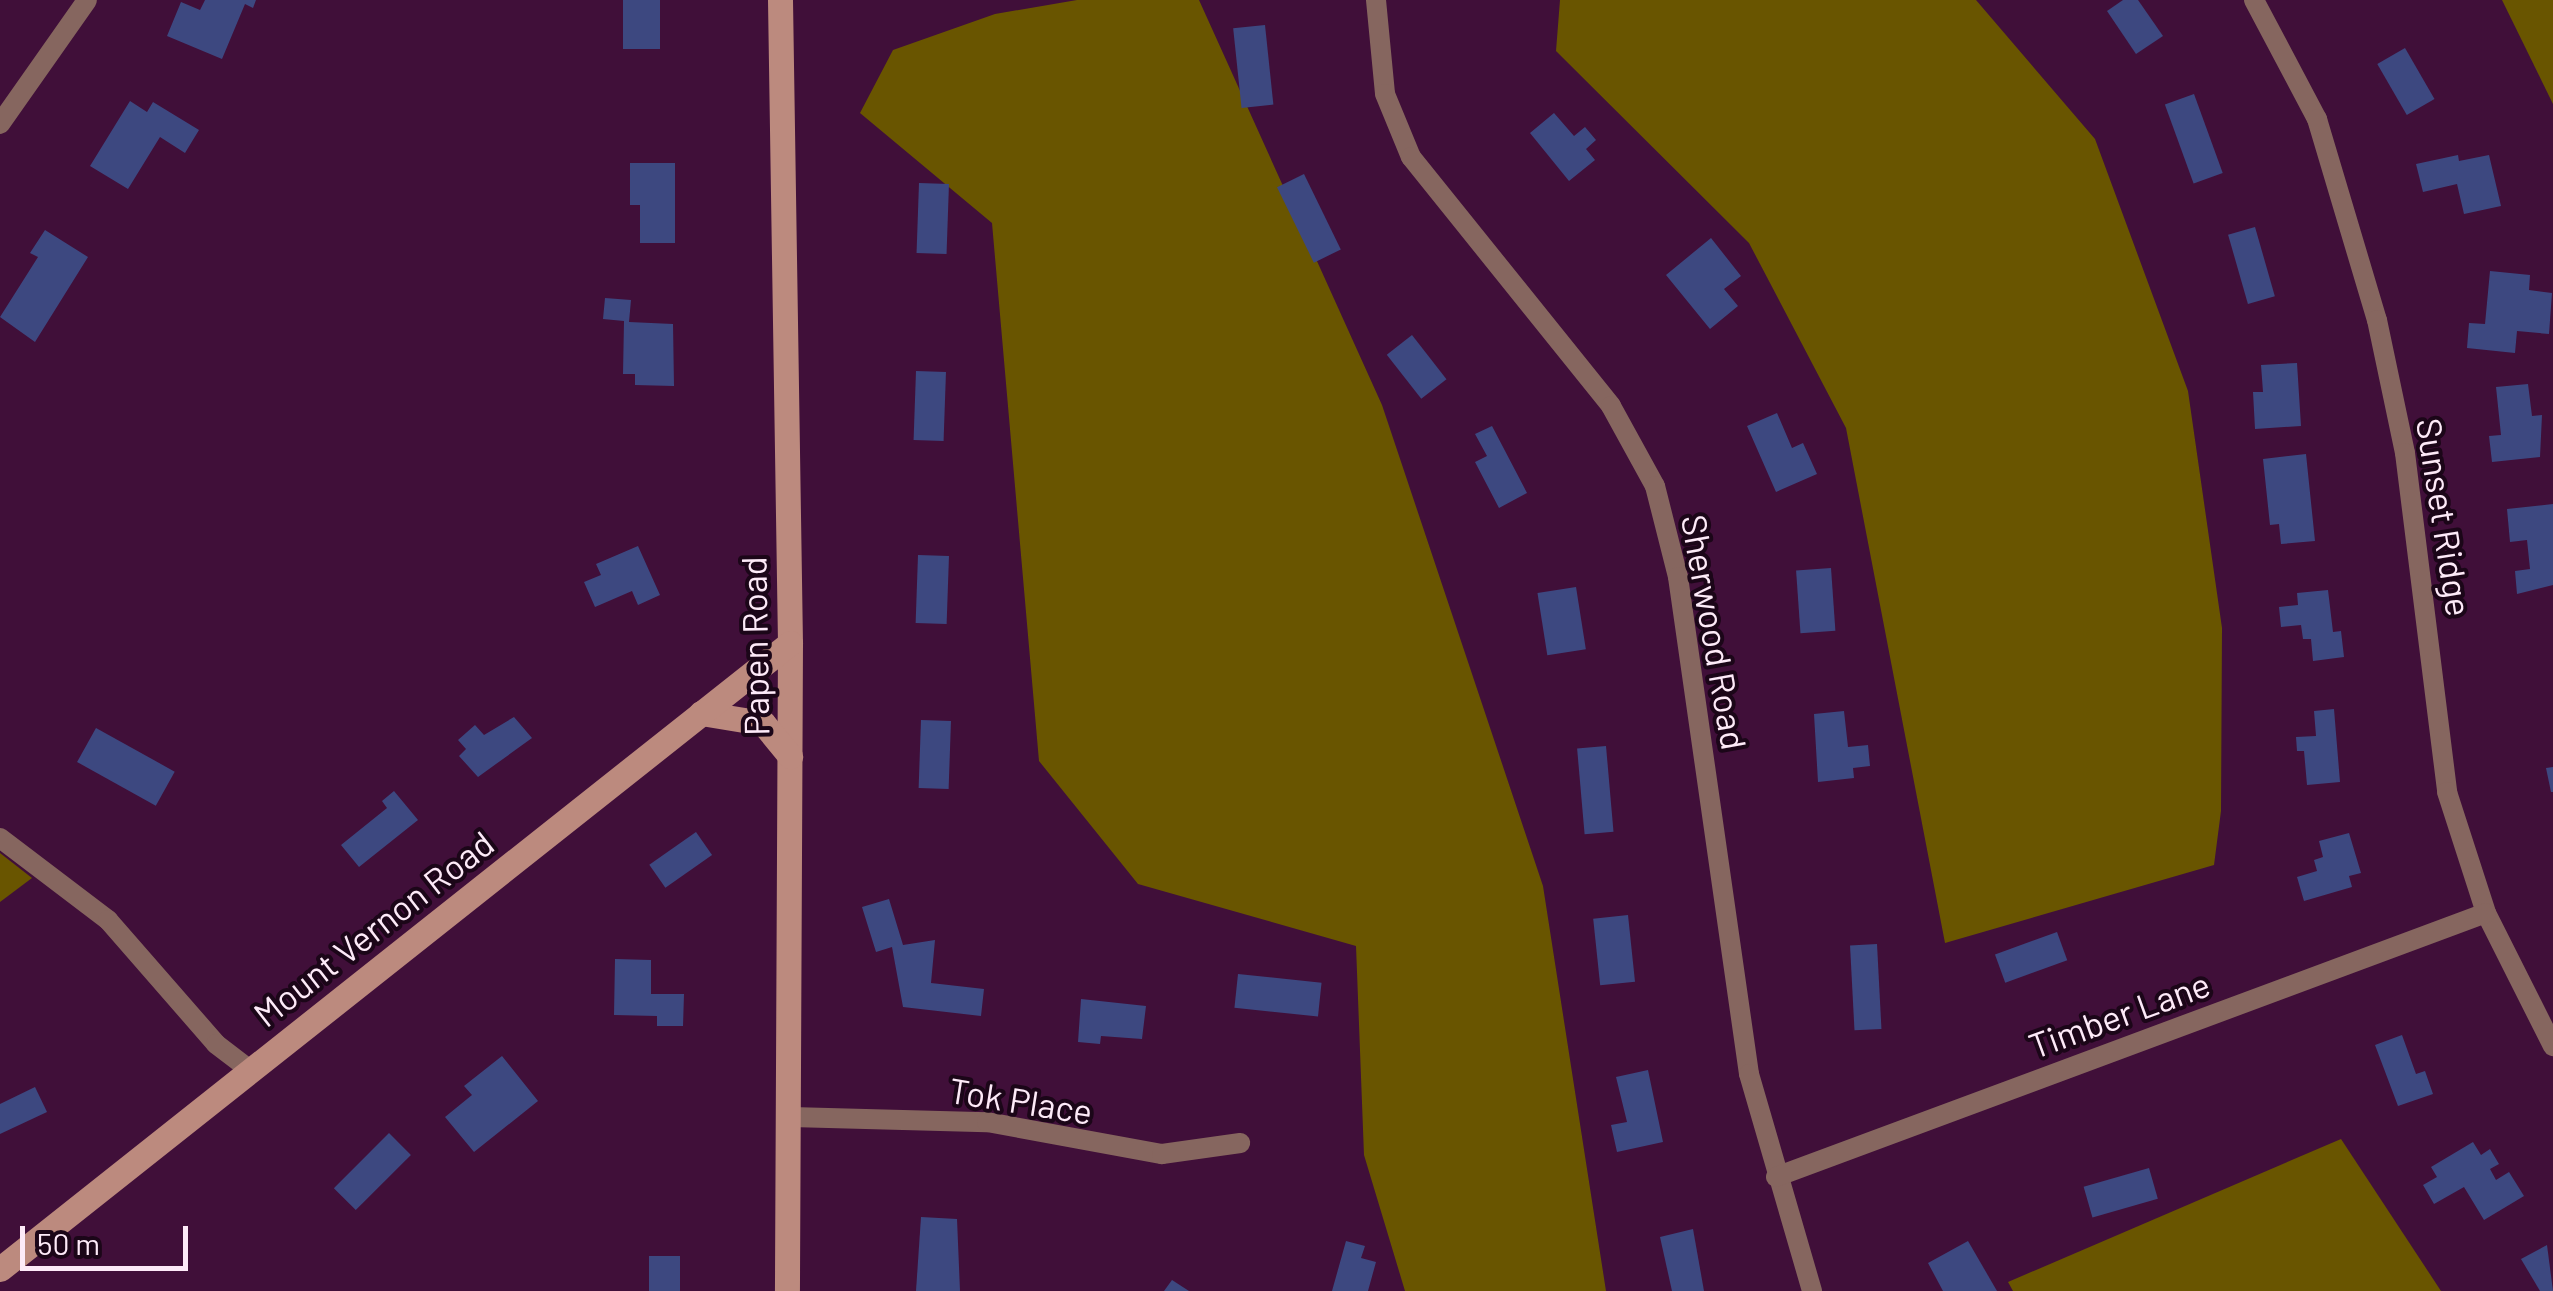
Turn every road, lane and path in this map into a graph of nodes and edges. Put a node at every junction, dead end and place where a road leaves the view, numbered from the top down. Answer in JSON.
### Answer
{"nodes":[{"id":1,"x":87,"y":0,"type":"edge"},
{"id":2,"x":780,"y":0,"type":"edge"},
{"id":3,"x":1376,"y":0,"type":"edge"},
{"id":4,"x":2254,"y":0,"type":"edge"},
{"id":5,"x":0,"y":124,"type":"edge"},
{"id":6,"x":790,"y":643,"type":"junction"},
{"id":7,"x":701,"y":713,"type":"junction"},
{"id":8,"x":790,"y":756,"type":"junction"},
{"id":9,"x":0,"y":838,"type":"edge"},
{"id":10,"x":2486,"y":913,"type":"junction"},
{"id":11,"x":2553,"y":1046,"type":"edge"},
{"id":12,"x":250,"y":1070,"type":"junction"},
{"id":13,"x":791,"y":1117,"type":"junction"},
{"id":14,"x":1240,"y":1143,"type":"dead end"},
{"id":15,"x":1776,"y":1177,"type":"junction"},
{"id":16,"x":0,"y":1268,"type":"edge"},
{"id":17,"x":787,"y":1291,"type":"edge"},
{"id":18,"x":1812,"y":1291,"type":"edge"}],
"edges":[{"from":1,"to":5,"type":"street"},
{"from":2,"to":6,"type":"street","name":"Papen Road"},
{"from":3,"to":15,"type":"street","name":"Sherwood Road"},
{"from":4,"to":10,"type":"street","name":"Sunset Ridge"},
{"from":6,"to":7,"type":"street","name":"Mount Vernon Road"},
{"from":6,"to":8,"type":"street","name":"Papen Road"},
{"from":7,"to":8,"type":"street"},
{"from":7,"to":12,"type":"street","name":"Mount Vernon Road"},
{"from":8,"to":13,"type":"street","name":"Papen Road"},
{"from":9,"to":12,"type":"street"},
{"from":10,"to":11,"type":"street","name":"Sunset Ridge"},
{"from":10,"to":15,"type":"street","name":"Timber Lane"},
{"from":12,"to":16,"type":"street","name":"Mount Vernon Road"},
{"from":13,"to":14,"type":"street","name":"Tok Place"},
{"from":13,"to":17,"type":"street","name":"Papen Road"},
{"from":15,"to":18,"type":"street","name":"Sherwood Road"}]}
